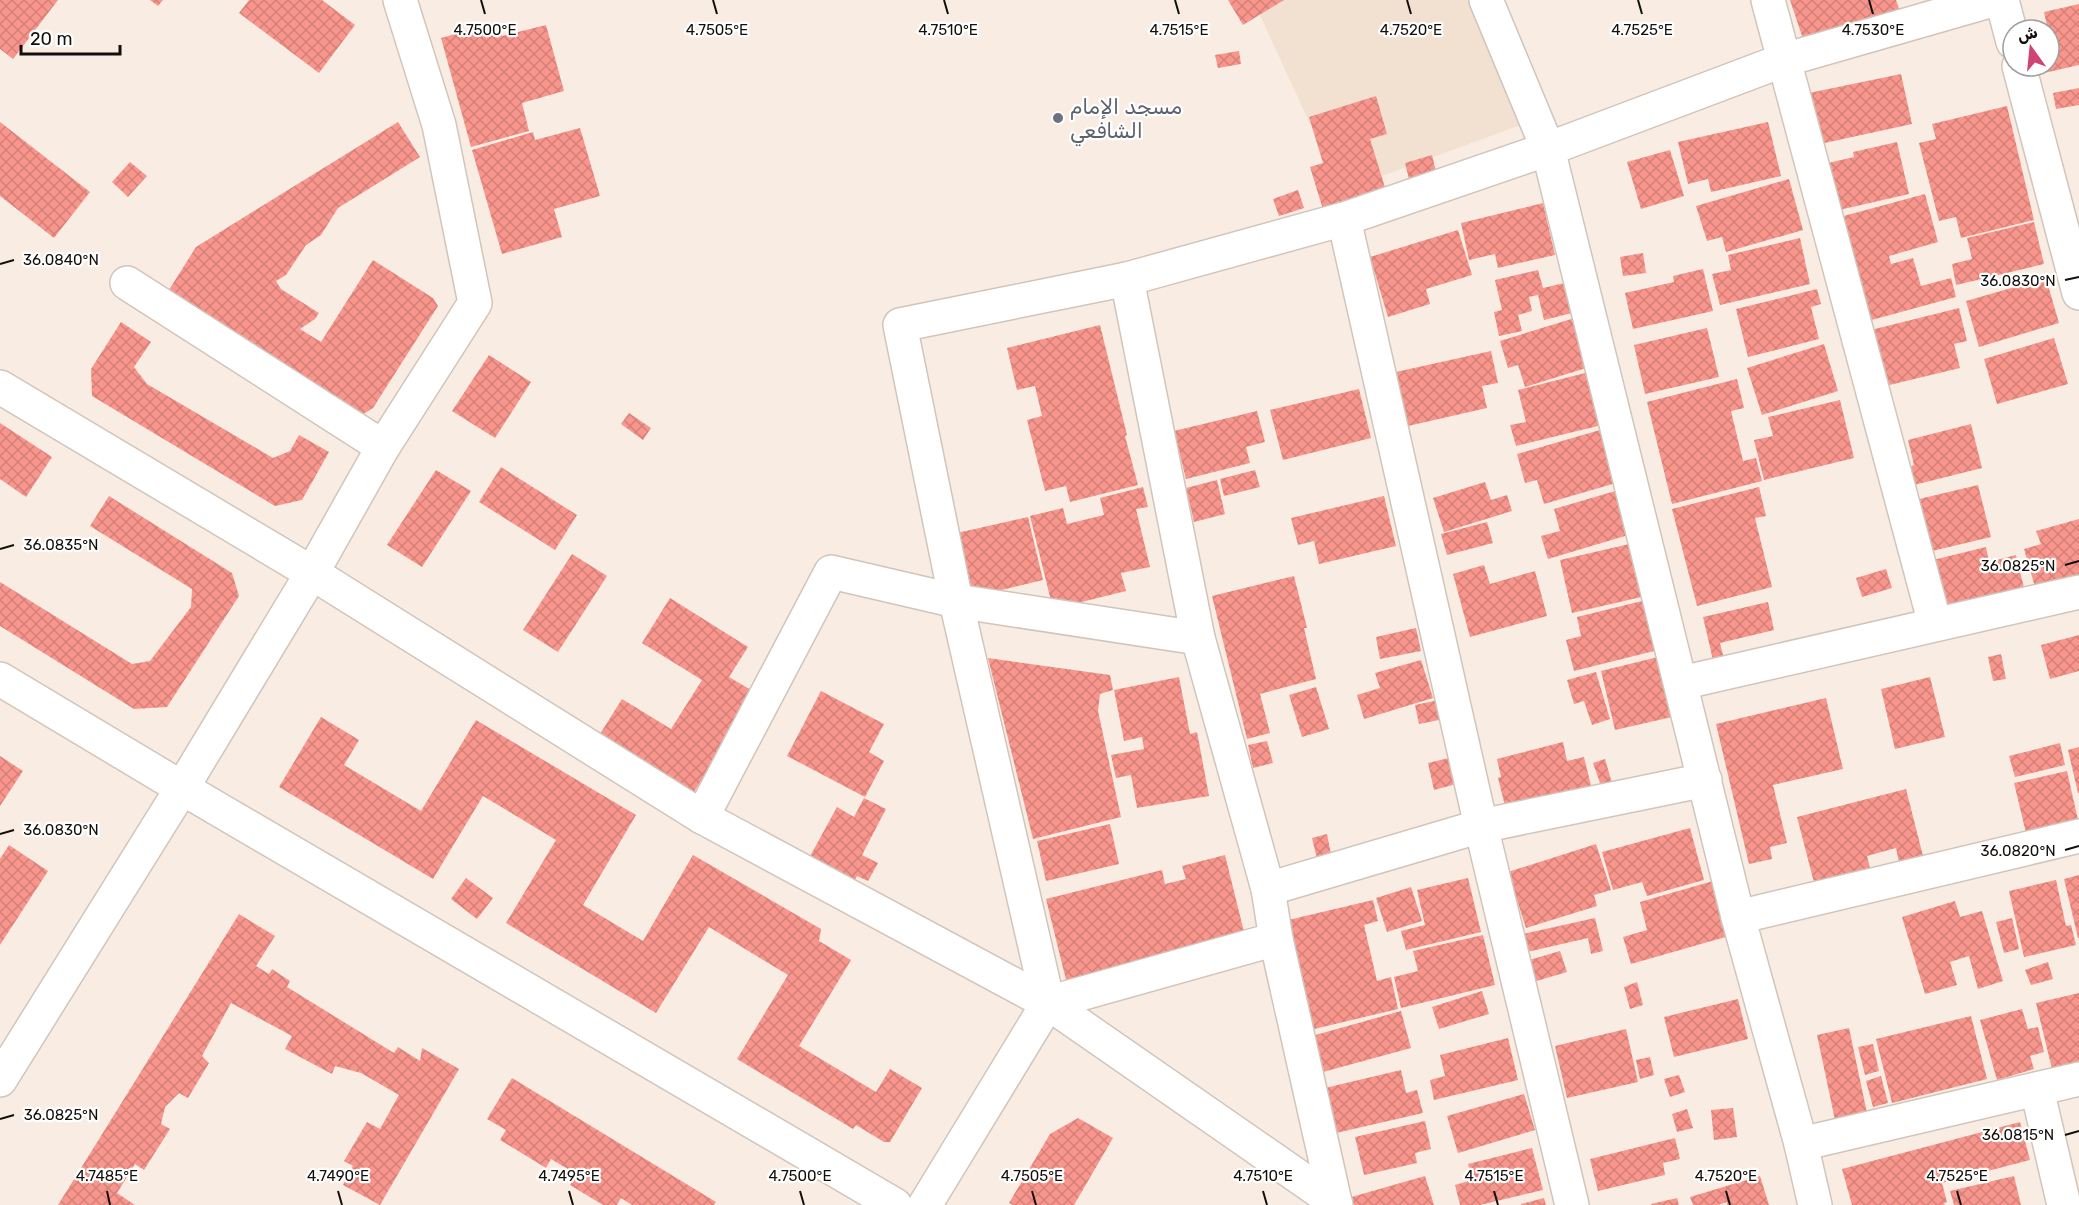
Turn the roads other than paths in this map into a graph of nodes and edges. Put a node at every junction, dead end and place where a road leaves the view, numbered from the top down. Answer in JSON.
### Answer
{"nodes":[{"id":1,"x":400,"y":0,"type":"edge"},
{"id":2,"x":1486,"y":0,"type":"edge"},
{"id":3,"x":1768,"y":0,"type":"edge"},
{"id":4,"x":1993,"y":0,"type":"edge"},
{"id":5,"x":2002,"y":0,"type":"edge"},
{"id":6,"x":2007,"y":18,"type":"edge"},
{"id":7,"x":1784,"y":60,"type":"junction"},
{"id":8,"x":2022,"y":78,"type":"edge"},
{"id":9,"x":1548,"y":149,"type":"junction"},
{"id":10,"x":1344,"y":219,"type":"junction"},
{"id":11,"x":1127,"y":279,"type":"junction"},
{"id":12,"x":127,"y":283,"type":"dead end"},
{"id":13,"x":2079,"y":293,"type":"edge"},
{"id":14,"x":0,"y":387,"type":"edge"},
{"id":15,"x":382,"y":447,"type":"junction"},
{"id":16,"x":312,"y":573,"type":"junction"},
{"id":17,"x":2079,"y":592,"type":"edge"},
{"id":18,"x":956,"y":601,"type":"junction"},
{"id":19,"x":1935,"y":624,"type":"junction"},
{"id":20,"x":1198,"y":638,"type":"junction"},
{"id":21,"x":0,"y":679,"type":"edge"},
{"id":22,"x":1681,"y":683,"type":"junction"},
{"id":23,"x":1705,"y":780,"type":"junction"},
{"id":24,"x":182,"y":788,"type":"junction"},
{"id":25,"x":702,"y":817,"type":"junction"},
{"id":26,"x":1481,"y":826,"type":"junction"},
{"id":27,"x":2079,"y":836,"type":"edge"},
{"id":28,"x":1268,"y":889,"type":"junction"},
{"id":29,"x":1738,"y":917,"type":"junction"},
{"id":30,"x":1276,"y":939,"type":"junction"},
{"id":31,"x":1048,"y":1003,"type":"junction"},
{"id":32,"x":2079,"y":1079,"type":"edge"},
{"id":33,"x":0,"y":1080,"type":"edge"},
{"id":34,"x":2037,"y":1089,"type":"junction"},
{"id":35,"x":1801,"y":1144,"type":"junction"},
{"id":36,"x":1336,"y":1204,"type":"edge"},
{"id":37,"x":895,"y":1205,"type":"edge"},
{"id":38,"x":925,"y":1205,"type":"edge"},
{"id":39,"x":1572,"y":1205,"type":"edge"},
{"id":40,"x":1815,"y":1205,"type":"edge"},
{"id":41,"x":2064,"y":1205,"type":"edge"}],
"edges":[{"from":1,"to":15,"type":"street"},
{"from":2,"to":9,"type":"street"},
{"from":3,"to":7,"type":"street"},
{"from":4,"to":7,"type":"street"},
{"from":5,"to":6,"type":"street"},
{"from":7,"to":9,"type":"street"},
{"from":7,"to":19,"type":"street"},
{"from":8,"to":13,"type":"street"},
{"from":9,"to":10,"type":"street"},
{"from":9,"to":22,"type":"street"},
{"from":10,"to":11,"type":"street"},
{"from":10,"to":26,"type":"street"},
{"from":11,"to":18,"type":"street"},
{"from":11,"to":20,"type":"street"},
{"from":12,"to":15,"type":"street"},
{"from":14,"to":16,"type":"street"},
{"from":15,"to":16,"type":"street"},
{"from":16,"to":24,"type":"street"},
{"from":16,"to":25,"type":"street"},
{"from":17,"to":19,"type":"street"},
{"from":18,"to":20,"type":"street"},
{"from":18,"to":25,"type":"street"},
{"from":18,"to":31,"type":"street"},
{"from":19,"to":22,"type":"street"},
{"from":20,"to":28,"type":"street"},
{"from":21,"to":24,"type":"street"},
{"from":22,"to":23,"type":"street"},
{"from":23,"to":26,"type":"street"},
{"from":23,"to":29,"type":"street"},
{"from":24,"to":33,"type":"street"},
{"from":24,"to":37,"type":"street"},
{"from":25,"to":31,"type":"street"},
{"from":26,"to":28,"type":"street"},
{"from":26,"to":39,"type":"street"},
{"from":27,"to":29,"type":"street"},
{"from":28,"to":30,"type":"street"},
{"from":29,"to":35,"type":"street"},
{"from":30,"to":31,"type":"street"},
{"from":30,"to":36,"type":"street"},
{"from":31,"to":36,"type":"street"},
{"from":31,"to":38,"type":"street"},
{"from":32,"to":34,"type":"street"},
{"from":34,"to":35,"type":"street"},
{"from":34,"to":41,"type":"street"},
{"from":35,"to":40,"type":"street"}]}
